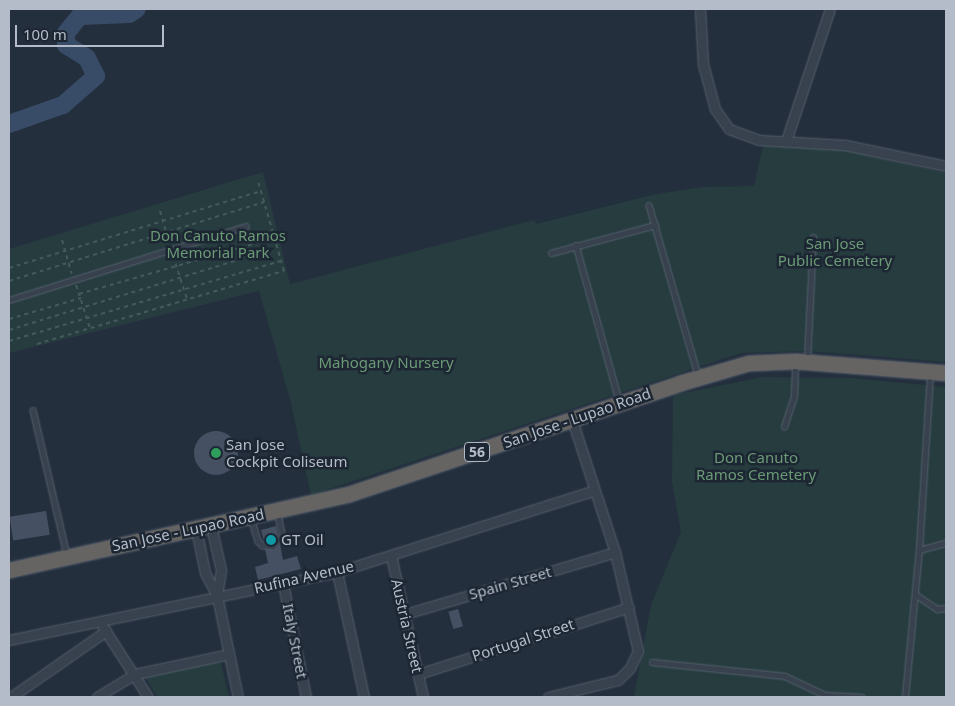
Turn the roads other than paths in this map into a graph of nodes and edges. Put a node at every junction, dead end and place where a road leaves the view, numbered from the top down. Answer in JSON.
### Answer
{"nodes":[{"id":1,"x":700,"y":9,"type":"edge"},
{"id":2,"x":830,"y":9,"type":"edge"},
{"id":3,"x":786,"y":141,"type":"junction"},
{"id":4,"x":946,"y":166,"type":"edge"},
{"id":5,"x":649,"y":205,"type":"dead end"},
{"id":6,"x":655,"y":225,"type":"junction"},
{"id":7,"x":246,"y":226,"type":"dead end"},
{"id":8,"x":813,"y":237,"type":"dead end"},
{"id":9,"x":576,"y":245,"type":"junction"},
{"id":10,"x":551,"y":253,"type":"dead end"},
{"id":11,"x":9,"y":300,"type":"edge"},
{"id":12,"x":801,"y":361,"type":"junction"},
{"id":13,"x":930,"y":372,"type":"junction"},
{"id":14,"x":946,"y":373,"type":"edge"},
{"id":15,"x":699,"y":376,"type":"junction"},
{"id":16,"x":620,"y":404,"type":"junction"},
{"id":17,"x":33,"y":410,"type":"dead end"},
{"id":18,"x":572,"y":420,"type":"junction"},
{"id":19,"x":784,"y":427,"type":"dead end"},
{"id":20,"x":593,"y":491,"type":"junction"},
{"id":21,"x":276,"y":511,"type":"junction"},
{"id":22,"x":251,"y":517,"type":"junction"},
{"id":23,"x":211,"y":526,"type":"junction"},
{"id":24,"x":196,"y":529,"type":"junction"},
{"id":25,"x":946,"y":542,"type":"edge"},
{"id":26,"x":919,"y":550,"type":"junction"},
{"id":27,"x":615,"y":552,"type":"junction"},
{"id":28,"x":67,"y":556,"type":"junction"},
{"id":29,"x":391,"y":556,"type":"junction"},
{"id":30,"x":9,"y":570,"type":"edge"},
{"id":31,"x":338,"y":572,"type":"junction"},
{"id":32,"x":283,"y":584,"type":"junction"},
{"id":33,"x":915,"y":594,"type":"junction"},
{"id":34,"x":217,"y":596,"type":"junction"},
{"id":35,"x":629,"y":607,"type":"junction"},
{"id":36,"x":946,"y":608,"type":"edge"},
{"id":37,"x":404,"y":614,"type":"junction"},
{"id":38,"x":99,"y":620,"type":"junction"},
{"id":39,"x":106,"y":631,"type":"junction"},
{"id":40,"x":10,"y":641,"type":"edge"},
{"id":41,"x":229,"y":654,"type":"junction"},
{"id":42,"x":652,"y":662,"type":"dead end"},
{"id":43,"x":135,"y":674,"type":"junction"},
{"id":44,"x":418,"y":674,"type":"junction"},
{"id":45,"x":11,"y":697,"type":"edge"},
{"id":46,"x":97,"y":697,"type":"edge"},
{"id":47,"x":148,"y":697,"type":"edge"},
{"id":48,"x":238,"y":697,"type":"edge"},
{"id":49,"x":306,"y":697,"type":"edge"},
{"id":50,"x":364,"y":697,"type":"edge"},
{"id":51,"x":423,"y":697,"type":"edge"},
{"id":52,"x":548,"y":697,"type":"edge"},
{"id":53,"x":862,"y":697,"type":"edge"},
{"id":54,"x":905,"y":697,"type":"edge"}],
"edges":[{"from":1,"to":3,"type":"street"},
{"from":2,"to":3,"type":"street"},
{"from":3,"to":4,"type":"street"},
{"from":5,"to":6,"type":"lane"},
{"from":6,"to":9,"type":"lane"},
{"from":6,"to":15,"type":"lane"},
{"from":7,"to":11,"type":"lane"},
{"from":8,"to":12,"type":"lane"},
{"from":9,"to":10,"type":"lane"},
{"from":9,"to":16,"type":"lane"},
{"from":12,"to":13,"type":"highway","name":"San Jose - Lupao Road","number":"56"},
{"from":12,"to":15,"type":"highway","name":"San Jose - Lupao Road","number":"56"},
{"from":12,"to":19,"type":"lane"},
{"from":13,"to":14,"type":"highway","name":"San Jose - Lupao Road","number":"56"},
{"from":13,"to":26,"type":"lane"},
{"from":15,"to":16,"type":"highway","name":"San Jose - Lupao Road","number":"56"},
{"from":16,"to":18,"type":"highway","name":"San Jose - Lupao Road","number":"56"},
{"from":17,"to":28,"type":"lane"},
{"from":18,"to":20,"type":"street"},
{"from":18,"to":21,"type":"highway","name":"San Jose - Lupao Road","number":"56"},
{"from":20,"to":27,"type":"street"},
{"from":20,"to":29,"type":"street","name":"Rufina Avenue"},
{"from":21,"to":22,"type":"highway","name":"San Jose - Lupao Road","number":"56"},
{"from":21,"to":22,"type":"lane"},
{"from":22,"to":23,"type":"highway","name":"San Jose - Lupao Road","number":"56"},
{"from":23,"to":24,"type":"highway","name":"San Jose - Lupao Road","number":"56"},
{"from":23,"to":34,"type":"street"},
{"from":24,"to":28,"type":"highway","name":"San Jose - Lupao Road","number":"56"},
{"from":24,"to":34,"type":"street"},
{"from":25,"to":26,"type":"lane"},
{"from":26,"to":33,"type":"lane"},
{"from":27,"to":35,"type":"street"},
{"from":27,"to":37,"type":"street","name":"Spain Street"},
{"from":28,"to":30,"type":"highway","name":"San Jose - Lupao Road","number":"56"},
{"from":29,"to":31,"type":"street","name":"Rufina Avenue"},
{"from":29,"to":37,"type":"street","name":"Austria Street"},
{"from":31,"to":32,"type":"street","name":"Rufina Avenue"},
{"from":31,"to":50,"type":"street"},
{"from":32,"to":34,"type":"street","name":"Rufina Avenue"},
{"from":32,"to":49,"type":"street","name":"Italy Street"},
{"from":33,"to":36,"type":"lane"},
{"from":33,"to":54,"type":"lane"},
{"from":34,"to":38,"type":"street","name":"Rufina Avenue"},
{"from":34,"to":41,"type":"street"},
{"from":35,"to":44,"type":"street","name":"Portugal Street"},
{"from":35,"to":52,"type":"street"},
{"from":37,"to":44,"type":"street","name":"Austria Street"},
{"from":38,"to":39,"type":"street"},
{"from":38,"to":40,"type":"street","name":"Rufina Avenue"},
{"from":39,"to":43,"type":"street"},
{"from":39,"to":45,"type":"street"},
{"from":41,"to":43,"type":"street"},
{"from":41,"to":48,"type":"street"},
{"from":42,"to":53,"type":"lane"},
{"from":43,"to":46,"type":"street"},
{"from":43,"to":47,"type":"street"},
{"from":44,"to":51,"type":"street","name":"Austria Street"}]}
